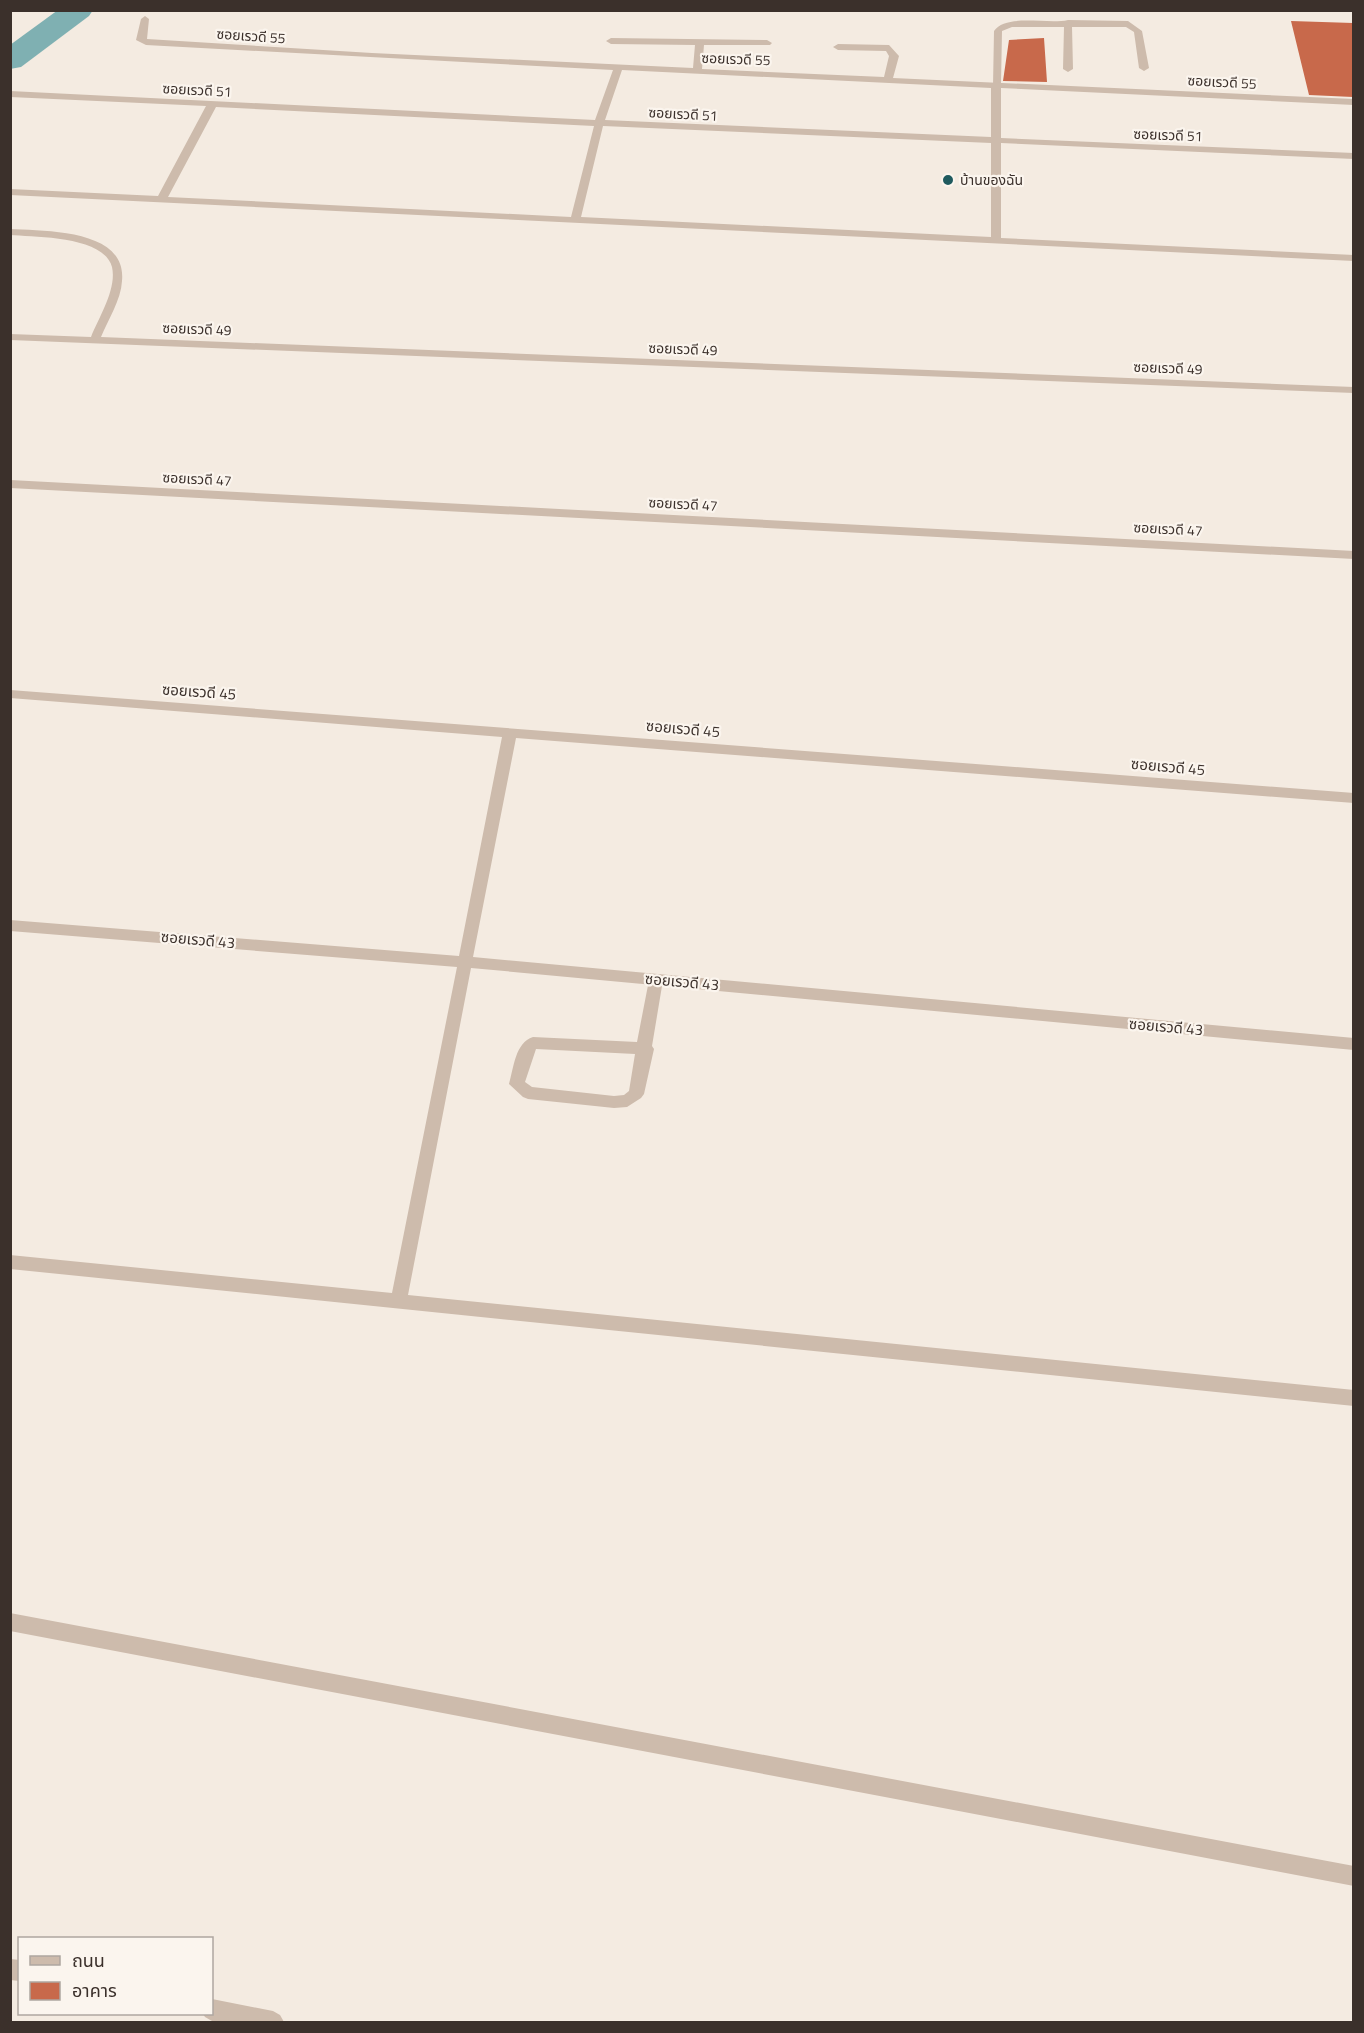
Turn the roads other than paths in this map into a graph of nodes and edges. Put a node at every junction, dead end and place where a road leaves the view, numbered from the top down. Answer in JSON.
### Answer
{"nodes":[{"id":1,"x":145,"y":19,"type":"dead end"},
{"id":2,"x":1068,"y":23,"type":"junction"},
{"id":3,"x":611,"y":41,"type":"dead end"},
{"id":4,"x":700,"y":42,"type":"junction"},
{"id":5,"x":767,"y":43,"type":"dead end"},
{"id":6,"x":838,"y":47,"type":"dead end"},
{"id":7,"x":618,"y":68,"type":"junction"},
{"id":8,"x":1144,"y":68,"type":"dead end"},
{"id":9,"x":1068,"y":69,"type":"dead end"},
{"id":10,"x":697,"y":71,"type":"junction"},
{"id":11,"x":888,"y":79,"type":"junction"},
{"id":12,"x":996,"y":84,"type":"junction"},
{"id":13,"x":10,"y":94,"type":"edge"},
{"id":14,"x":1353,"y":102,"type":"edge"},
{"id":15,"x":212,"y":105,"type":"junction"},
{"id":16,"x":599,"y":123,"type":"junction"},
{"id":17,"x":995,"y":141,"type":"junction"},
{"id":18,"x":1353,"y":156,"type":"edge"},
{"id":19,"x":10,"y":192,"type":"edge"},
{"id":20,"x":162,"y":199,"type":"junction"},
{"id":21,"x":575,"y":220,"type":"junction"},
{"id":22,"x":10,"y":232,"type":"edge"},
{"id":23,"x":996,"y":240,"type":"junction"},
{"id":24,"x":1353,"y":258,"type":"edge"},
{"id":25,"x":10,"y":337,"type":"edge"},
{"id":26,"x":95,"y":340,"type":"junction"},
{"id":27,"x":1353,"y":390,"type":"edge"},
{"id":28,"x":10,"y":484,"type":"edge"},
{"id":29,"x":1353,"y":555,"type":"edge"},
{"id":30,"x":10,"y":694,"type":"edge"},
{"id":31,"x":510,"y":732,"type":"junction"},
{"id":32,"x":1353,"y":798,"type":"edge"},
{"id":33,"x":10,"y":925,"type":"edge"},
{"id":34,"x":464,"y":962,"type":"junction"},
{"id":35,"x":656,"y":980,"type":"junction"},
{"id":36,"x":1353,"y":1044,"type":"edge"},
{"id":37,"x":646,"y":1049,"type":"junction"},
{"id":38,"x":10,"y":1262,"type":"edge"},
{"id":39,"x":399,"y":1300,"type":"junction"},
{"id":40,"x":1353,"y":1398,"type":"edge"},
{"id":41,"x":10,"y":1622,"type":"edge"},
{"id":42,"x":1353,"y":1876,"type":"edge"},
{"id":43,"x":213,"y":2010,"type":"edge"},
{"id":44,"x":273,"y":2022,"type":"edge"}],
"edges":[{"from":1,"to":7,"type":"street","name":"ซอยเรวดี 55"},
{"from":2,"to":8,"type":"street"},
{"from":2,"to":9,"type":"street"},
{"from":2,"to":12,"type":"street"},
{"from":3,"to":4,"type":"street"},
{"from":4,"to":5,"type":"street"},
{"from":4,"to":10,"type":"street"},
{"from":6,"to":11,"type":"street"},
{"from":7,"to":10,"type":"street","name":"ซอยเรวดี 55"},
{"from":7,"to":16,"type":"street"},
{"from":10,"to":11,"type":"street","name":"ซอยเรวดี 55"},
{"from":11,"to":12,"type":"street","name":"ซอยเรวดี 55"},
{"from":12,"to":14,"type":"street","name":"ซอยเรวดี 55"},
{"from":12,"to":17,"type":"street"},
{"from":13,"to":15,"type":"street","name":"ซอยเรวดี 51"},
{"from":15,"to":16,"type":"street","name":"ซอยเรวดี 51"},
{"from":15,"to":20,"type":"street"},
{"from":16,"to":17,"type":"street","name":"ซอยเรวดี 51"},
{"from":16,"to":21,"type":"street"},
{"from":17,"to":18,"type":"street","name":"ซอยเรวดี 51"},
{"from":17,"to":23,"type":"street"},
{"from":19,"to":20,"type":"street"},
{"from":20,"to":21,"type":"street"},
{"from":21,"to":23,"type":"street"},
{"from":22,"to":26,"type":"street"},
{"from":23,"to":24,"type":"street"},
{"from":25,"to":26,"type":"street","name":"ซอยเรวดี 49"},
{"from":26,"to":27,"type":"street","name":"ซอยเรวดี 49"},
{"from":28,"to":29,"type":"street","name":"ซอยเรวดี 47"},
{"from":30,"to":31,"type":"street","name":"ซอยเรวดี 45"},
{"from":31,"to":32,"type":"street","name":"ซอยเรวดี 45"},
{"from":31,"to":34,"type":"street"},
{"from":33,"to":34,"type":"street","name":"ซอยเรวดี 43"},
{"from":34,"to":35,"type":"street","name":"ซอยเรวดี 43"},
{"from":34,"to":39,"type":"street"},
{"from":35,"to":36,"type":"street","name":"ซอยเรวดี 43"},
{"from":35,"to":37,"type":"street"},
{"from":37,"to":37,"type":"street"},
{"from":38,"to":39,"type":"street"},
{"from":39,"to":40,"type":"street"},
{"from":41,"to":42,"type":"street"},
{"from":43,"to":44,"type":"street"}]}
